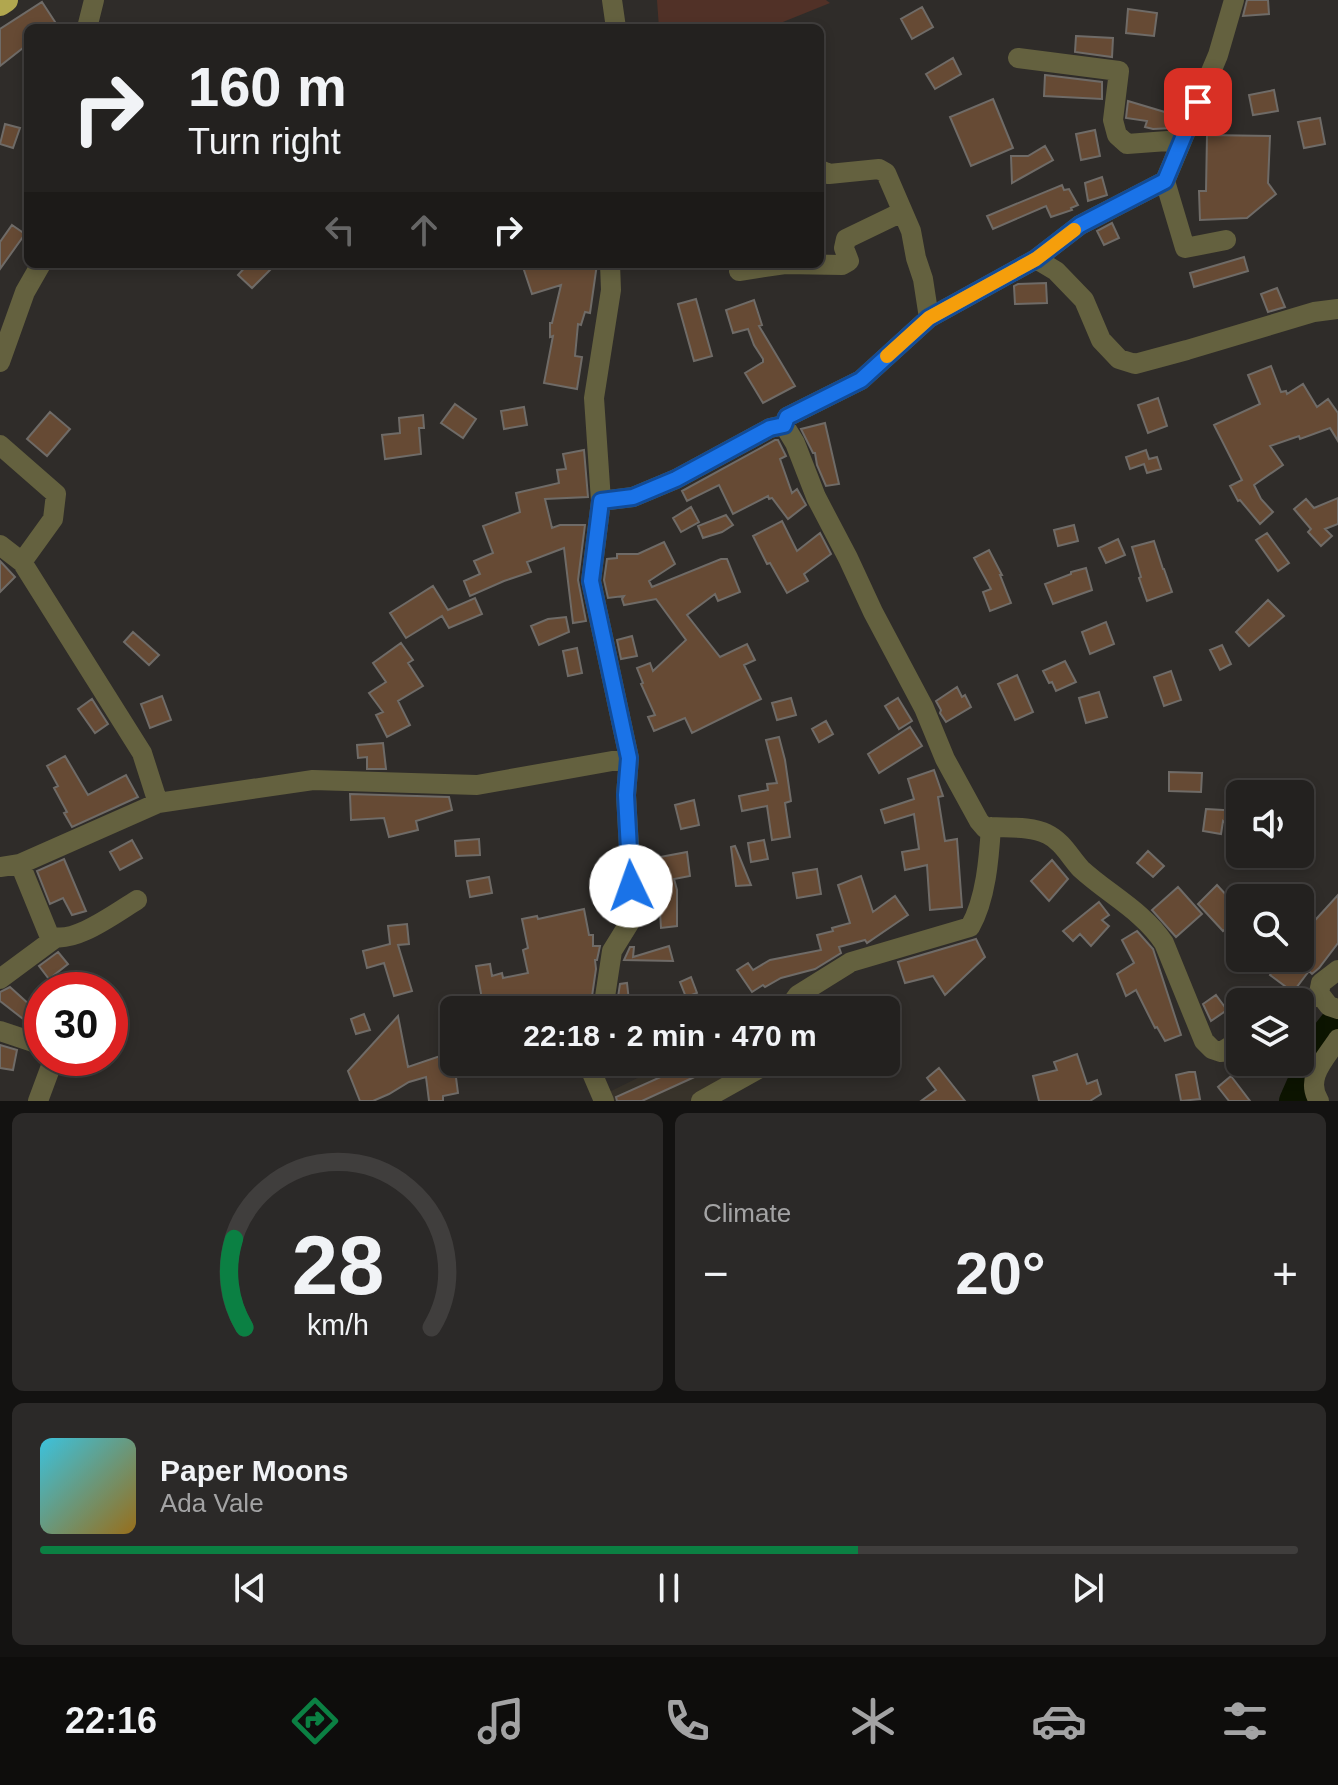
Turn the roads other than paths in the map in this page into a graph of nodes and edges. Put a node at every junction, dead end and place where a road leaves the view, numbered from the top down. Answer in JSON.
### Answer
{"nodes":[{"id":1,"x":6,"y":0,"type":"edge"},
{"id":2,"x":94,"y":0,"type":"edge"},
{"id":3,"x":612,"y":0,"type":"edge"},
{"id":4,"x":1234,"y":0,"type":"edge"},
{"id":5,"x":0,"y":4,"type":"edge"},
{"id":6,"x":88,"y":24,"type":"edge"},
{"id":7,"x":615,"y":24,"type":"edge"},
{"id":8,"x":1018,"y":58,"type":"dead end"},
{"id":9,"x":1181,"y":140,"type":"junction"},
{"id":10,"x":824,"y":172,"type":"edge"},
{"id":11,"x":1165,"y":181,"type":"junction"},
{"id":12,"x":902,"y":212,"type":"junction"},
{"id":13,"x":1226,"y":240,"type":"dead end"},
{"id":14,"x":1036,"y":259,"type":"junction"},
{"id":15,"x":824,"y":265,"type":"edge"},
{"id":16,"x":39,"y":268,"type":"edge"},
{"id":17,"x":610,"y":268,"type":"edge"},
{"id":18,"x":759,"y":268,"type":"edge"},
{"id":19,"x":739,"y":271,"type":"dead end"},
{"id":20,"x":1338,"y":309,"type":"edge"},
{"id":21,"x":929,"y":318,"type":"junction"},
{"id":22,"x":0,"y":362,"type":"edge"},
{"id":23,"x":784,"y":425,"type":"junction"},
{"id":24,"x":0,"y":445,"type":"edge"},
{"id":25,"x":601,"y":501,"type":"junction"},
{"id":26,"x":1,"y":548,"type":"edge"},
{"id":27,"x":22,"y":562,"type":"junction"},
{"id":28,"x":629,"y":758,"type":"junction"},
{"id":29,"x":158,"y":803,"type":"junction"},
{"id":30,"x":991,"y":827,"type":"junction"},
{"id":31,"x":10,"y":865,"type":"edge"},
{"id":32,"x":137,"y":900,"type":"dead end"},
{"id":33,"x":54,"y":939,"type":"junction"},
{"id":34,"x":1338,"y":970,"type":"edge"},
{"id":35,"x":0,"y":979,"type":"edge"},
{"id":36,"x":605,"y":996,"type":"edge"},
{"id":37,"x":797,"y":996,"type":"edge"},
{"id":38,"x":1328,"y":1003,"type":"edge"},
{"id":39,"x":0,"y":1031,"type":"edge"},
{"id":40,"x":24,"y":1039,"type":"edge"},
{"id":41,"x":1338,"y":1039,"type":"edge"},
{"id":42,"x":1226,"y":1049,"type":"edge"},
{"id":43,"x":47,"y":1076,"type":"edge"},
{"id":44,"x":593,"y":1076,"type":"edge"},
{"id":45,"x":746,"y":1076,"type":"edge"},
{"id":46,"x":38,"y":1101,"type":"edge"},
{"id":47,"x":604,"y":1101,"type":"edge"},
{"id":48,"x":701,"y":1101,"type":"edge"},
{"id":49,"x":1319,"y":1101,"type":"edge"}],
"edges":[{"from":1,"to":5,"type":"highway"},
{"from":2,"to":6,"type":"street"},
{"from":3,"to":7,"type":"street"},
{"from":4,"to":9,"type":"street"},
{"from":8,"to":9,"type":"street"},
{"from":9,"to":11,"type":"street"},
{"from":10,"to":12,"type":"street"},
{"from":11,"to":13,"type":"street"},
{"from":11,"to":14,"type":"street"},
{"from":12,"to":15,"type":"street"},
{"from":12,"to":21,"type":"street"},
{"from":14,"to":20,"type":"street"},
{"from":14,"to":21,"type":"street"},
{"from":16,"to":22,"type":"street"},
{"from":17,"to":25,"type":"street"},
{"from":18,"to":19,"type":"street"},
{"from":21,"to":23,"type":"street"},
{"from":23,"to":25,"type":"street"},
{"from":23,"to":30,"type":"street"},
{"from":24,"to":27,"type":"street"},
{"from":25,"to":28,"type":"street"},
{"from":26,"to":27,"type":"street"},
{"from":27,"to":29,"type":"street"},
{"from":28,"to":29,"type":"street"},
{"from":28,"to":36,"type":"street"},
{"from":29,"to":31,"type":"street"},
{"from":30,"to":37,"type":"street"},
{"from":30,"to":42,"type":"street"},
{"from":31,"to":33,"type":"street"},
{"from":32,"to":33,"type":"street"},
{"from":33,"to":35,"type":"street"},
{"from":34,"to":38,"type":"street"},
{"from":39,"to":40,"type":"street"},
{"from":41,"to":49,"type":"street"},
{"from":43,"to":46,"type":"street"},
{"from":44,"to":47,"type":"street"},
{"from":45,"to":48,"type":"street"}]}
